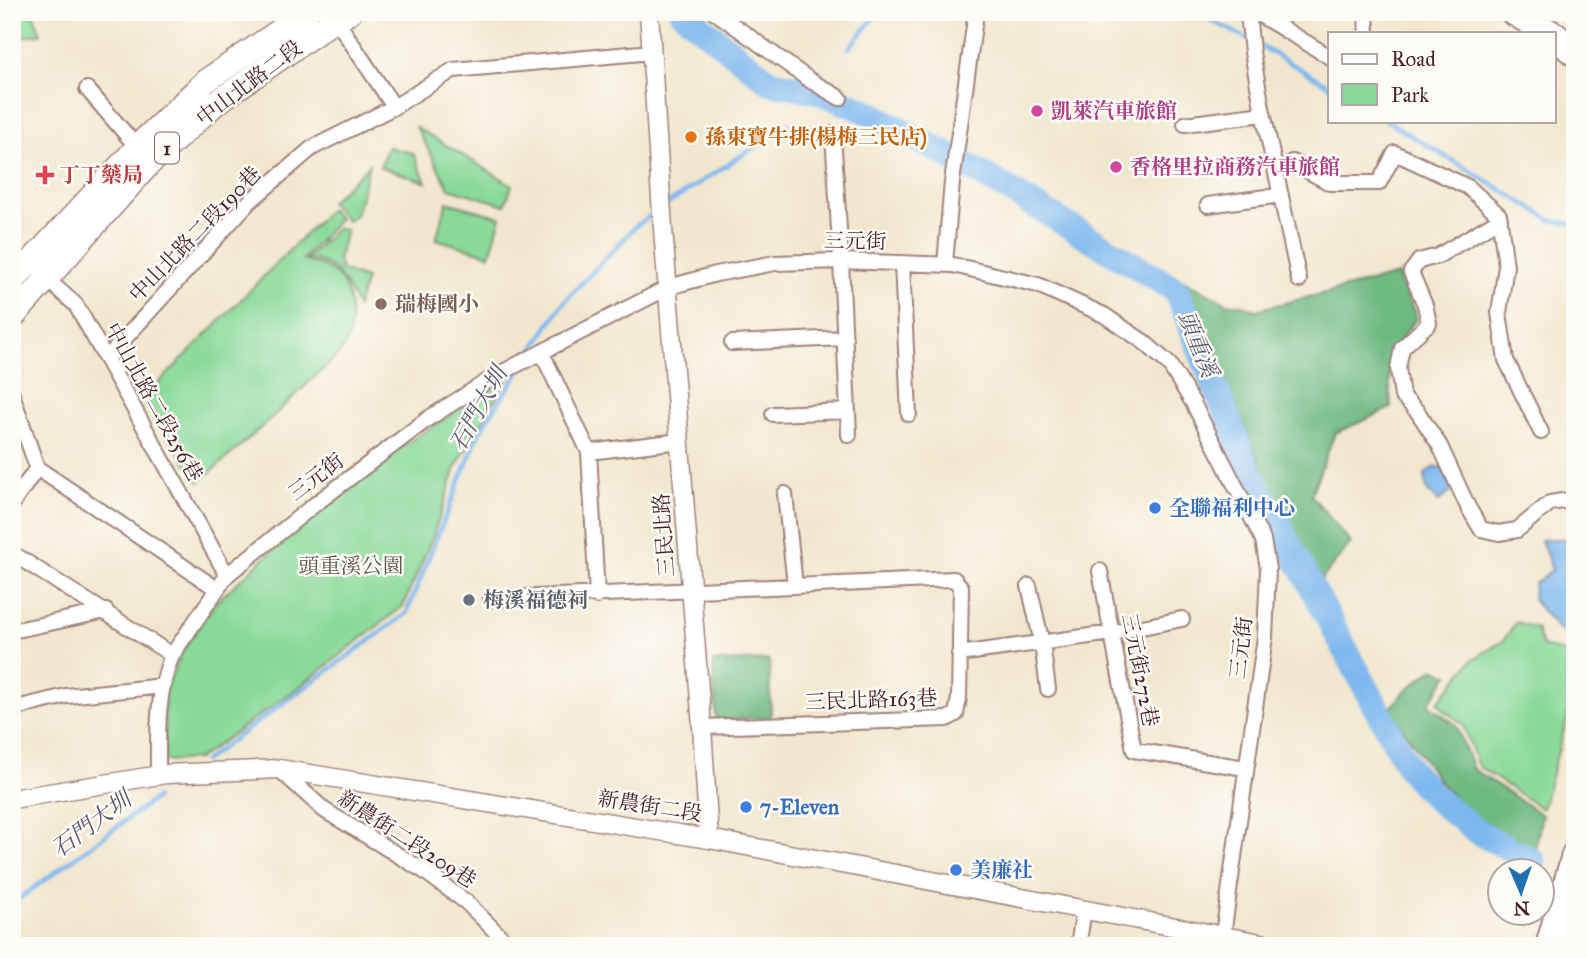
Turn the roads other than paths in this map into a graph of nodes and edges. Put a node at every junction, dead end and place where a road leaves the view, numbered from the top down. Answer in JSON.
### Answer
{"nodes":[{"id":1,"x":307,"y":12,"type":"edge"},
{"id":2,"x":649,"y":12,"type":"edge"},
{"id":3,"x":716,"y":12,"type":"edge"},
{"id":4,"x":976,"y":12,"type":"edge"},
{"id":5,"x":1366,"y":12,"type":"edge"},
{"id":6,"x":1514,"y":12,"type":"edge"},
{"id":7,"x":339,"y":15,"type":"edge"},
{"id":8,"x":1251,"y":16,"type":"edge"},
{"id":9,"x":1367,"y":32,"type":"edge"},
{"id":10,"x":1549,"y":32,"type":"edge"},
{"id":11,"x":1556,"y":37,"type":"edge"},
{"id":12,"x":652,"y":52,"type":"junction"},
{"id":13,"x":1575,"y":53,"type":"edge"},
{"id":14,"x":1328,"y":56,"type":"edge"},
{"id":15,"x":87,"y":89,"type":"dead end"},
{"id":16,"x":840,"y":98,"type":"dead end"},
{"id":17,"x":394,"y":107,"type":"junction"},
{"id":18,"x":1264,"y":114,"type":"junction"},
{"id":19,"x":1185,"y":124,"type":"dead end"},
{"id":20,"x":833,"y":134,"type":"dead end"},
{"id":21,"x":137,"y":147,"type":"junction"},
{"id":22,"x":1292,"y":162,"type":"dead end"},
{"id":23,"x":1281,"y":195,"type":"junction"},
{"id":24,"x":1208,"y":205,"type":"dead end"},
{"id":25,"x":1500,"y":219,"type":"junction"},
{"id":26,"x":841,"y":261,"type":"junction"},
{"id":27,"x":29,"y":262,"type":"junction"},
{"id":28,"x":902,"y":263,"type":"junction"},
{"id":29,"x":945,"y":264,"type":"junction"},
{"id":30,"x":46,"y":279,"type":"junction"},
{"id":31,"x":1299,"y":280,"type":"dead end"},
{"id":32,"x":12,"y":282,"type":"edge"},
{"id":33,"x":669,"y":287,"type":"junction"},
{"id":34,"x":12,"y":318,"type":"edge"},
{"id":35,"x":845,"y":338,"type":"junction"},
{"id":36,"x":732,"y":342,"type":"dead end"},
{"id":37,"x":538,"y":355,"type":"junction"},
{"id":38,"x":106,"y":359,"type":"junction"},
{"id":39,"x":12,"y":394,"type":"edge"},
{"id":40,"x":848,"y":411,"type":"junction"},
{"id":41,"x":773,"y":414,"type":"dead end"},
{"id":42,"x":909,"y":414,"type":"dead end"},
{"id":43,"x":1541,"y":432,"type":"dead end"},
{"id":44,"x":849,"y":435,"type":"dead end"},
{"id":45,"x":680,"y":441,"type":"junction"},
{"id":46,"x":589,"y":452,"type":"junction"},
{"id":47,"x":37,"y":468,"type":"junction"},
{"id":48,"x":785,"y":494,"type":"dead end"},
{"id":49,"x":1575,"y":499,"type":"edge"},
{"id":50,"x":12,"y":504,"type":"edge"},
{"id":51,"x":12,"y":553,"type":"edge"},
{"id":52,"x":1100,"y":571,"type":"dead end"},
{"id":53,"x":227,"y":575,"type":"junction"},
{"id":54,"x":795,"y":585,"type":"junction"},
{"id":55,"x":1029,"y":586,"type":"dead end"},
{"id":56,"x":217,"y":589,"type":"junction"},
{"id":57,"x":691,"y":590,"type":"junction"},
{"id":58,"x":597,"y":596,"type":"junction"},
{"id":59,"x":491,"y":599,"type":"dead end"},
{"id":60,"x":106,"y":611,"type":"junction"},
{"id":61,"x":1182,"y":619,"type":"dead end"},
{"id":62,"x":12,"y":631,"type":"edge"},
{"id":63,"x":1112,"y":633,"type":"junction"},
{"id":64,"x":1042,"y":643,"type":"junction"},
{"id":65,"x":959,"y":654,"type":"junction"},
{"id":66,"x":172,"y":655,"type":"junction"},
{"id":67,"x":163,"y":686,"type":"junction"},
{"id":68,"x":1048,"y":689,"type":"dead end"},
{"id":69,"x":12,"y":709,"type":"edge"},
{"id":70,"x":702,"y":727,"type":"junction"},
{"id":71,"x":1245,"y":768,"type":"junction"},
{"id":72,"x":279,"y":769,"type":"junction"},
{"id":73,"x":158,"y":776,"type":"junction"},
{"id":74,"x":12,"y":799,"type":"edge"},
{"id":75,"x":709,"y":839,"type":"junction"},
{"id":76,"x":1575,"y":855,"type":"edge"},
{"id":77,"x":1084,"y":910,"type":"junction"},
{"id":78,"x":1223,"y":935,"type":"junction"},
{"id":79,"x":510,"y":946,"type":"edge"},
{"id":80,"x":1078,"y":946,"type":"edge"},
{"id":81,"x":1277,"y":946,"type":"edge"},
{"id":82,"x":1549,"y":946,"type":"edge"}],
"edges":[{"from":1,"to":21,"type":"main road","name":"中山北路二段","number":"1"},
{"from":2,"to":12,"type":"street"},
{"from":3,"to":16,"type":"street"},
{"from":4,"to":29,"type":"street"},
{"from":5,"to":9,"type":"street"},
{"from":6,"to":10,"type":"highway"},
{"from":7,"to":17,"type":"street"},
{"from":7,"to":30,"type":"main road","name":"中山北路二段","number":"1"},
{"from":8,"to":14,"type":"street"},
{"from":8,"to":18,"type":"street"},
{"from":11,"to":13,"type":"highway"},
{"from":12,"to":17,"type":"street","name":"中山北路二段190巷"},
{"from":12,"to":33,"type":"street","name":"三民北路"},
{"from":15,"to":21,"type":"street"},
{"from":17,"to":38,"type":"street","name":"中山北路二段190巷"},
{"from":18,"to":19,"type":"street"},
{"from":18,"to":23,"type":"street"},
{"from":20,"to":26,"type":"street"},
{"from":21,"to":27,"type":"main road","name":"中山北路二段","number":"1"},
{"from":22,"to":25,"type":"street"},
{"from":23,"to":24,"type":"street"},
{"from":23,"to":31,"type":"street"},
{"from":25,"to":43,"type":"street"},
{"from":25,"to":49,"type":"street"},
{"from":26,"to":28,"type":"street","name":"三元街"},
{"from":26,"to":33,"type":"street","name":"三元街"},
{"from":26,"to":35,"type":"street"},
{"from":27,"to":30,"type":"street","name":"中山北路二段256巷"},
{"from":27,"to":32,"type":"main road","name":"中山北路二段","number":"1"},
{"from":28,"to":29,"type":"street","name":"三元街"},
{"from":28,"to":42,"type":"street"},
{"from":29,"to":71,"type":"street","name":"三元街"},
{"from":30,"to":34,"type":"main road","name":"中山北路二段","number":"1"},
{"from":30,"to":38,"type":"street","name":"中山北路二段256巷"},
{"from":33,"to":37,"type":"street","name":"三元街"},
{"from":33,"to":45,"type":"street","name":"三民北路"},
{"from":35,"to":36,"type":"street"},
{"from":35,"to":40,"type":"street"},
{"from":37,"to":46,"type":"street"},
{"from":37,"to":53,"type":"street","name":"三元街"},
{"from":38,"to":53,"type":"street","name":"中山北路二段256巷"},
{"from":39,"to":47,"type":"street"},
{"from":40,"to":41,"type":"street"},
{"from":40,"to":44,"type":"street"},
{"from":45,"to":46,"type":"street"},
{"from":45,"to":57,"type":"street","name":"三民北路"},
{"from":46,"to":58,"type":"street"},
{"from":47,"to":50,"type":"street"},
{"from":47,"to":56,"type":"street"},
{"from":48,"to":54,"type":"street"},
{"from":51,"to":60,"type":"street"},
{"from":52,"to":63,"type":"street","name":"三元街272巷"},
{"from":53,"to":56,"type":"street","name":"三元街"},
{"from":54,"to":57,"type":"street"},
{"from":54,"to":65,"type":"street","name":"三民北路163巷"},
{"from":55,"to":64,"type":"street"},
{"from":56,"to":66,"type":"street","name":"三元街"},
{"from":57,"to":58,"type":"street"},
{"from":57,"to":70,"type":"street","name":"三民北路"},
{"from":58,"to":59,"type":"street"},
{"from":60,"to":62,"type":"street"},
{"from":60,"to":66,"type":"street"},
{"from":61,"to":63,"type":"street"},
{"from":63,"to":64,"type":"street"},
{"from":63,"to":71,"type":"street","name":"三元街272巷"},
{"from":64,"to":65,"type":"street"},
{"from":64,"to":68,"type":"street"},
{"from":65,"to":70,"type":"street","name":"三民北路163巷"},
{"from":66,"to":67,"type":"street","name":"三元街"},
{"from":67,"to":69,"type":"street"},
{"from":67,"to":73,"type":"street","name":"三元街"},
{"from":70,"to":75,"type":"street","name":"三民北路"},
{"from":71,"to":78,"type":"street","name":"三元街"},
{"from":72,"to":73,"type":"street","name":"新農街二段"},
{"from":72,"to":75,"type":"street","name":"新農街二段"},
{"from":72,"to":79,"type":"street","name":"新農街二段209巷"},
{"from":73,"to":74,"type":"street","name":"新農街二段"},
{"from":75,"to":77,"type":"street","name":"新農街二段"},
{"from":76,"to":82,"type":"highway"},
{"from":77,"to":78,"type":"street","name":"新農街二段"},
{"from":77,"to":80,"type":"street"},
{"from":78,"to":81,"type":"street","name":"新農街二段"}]}
